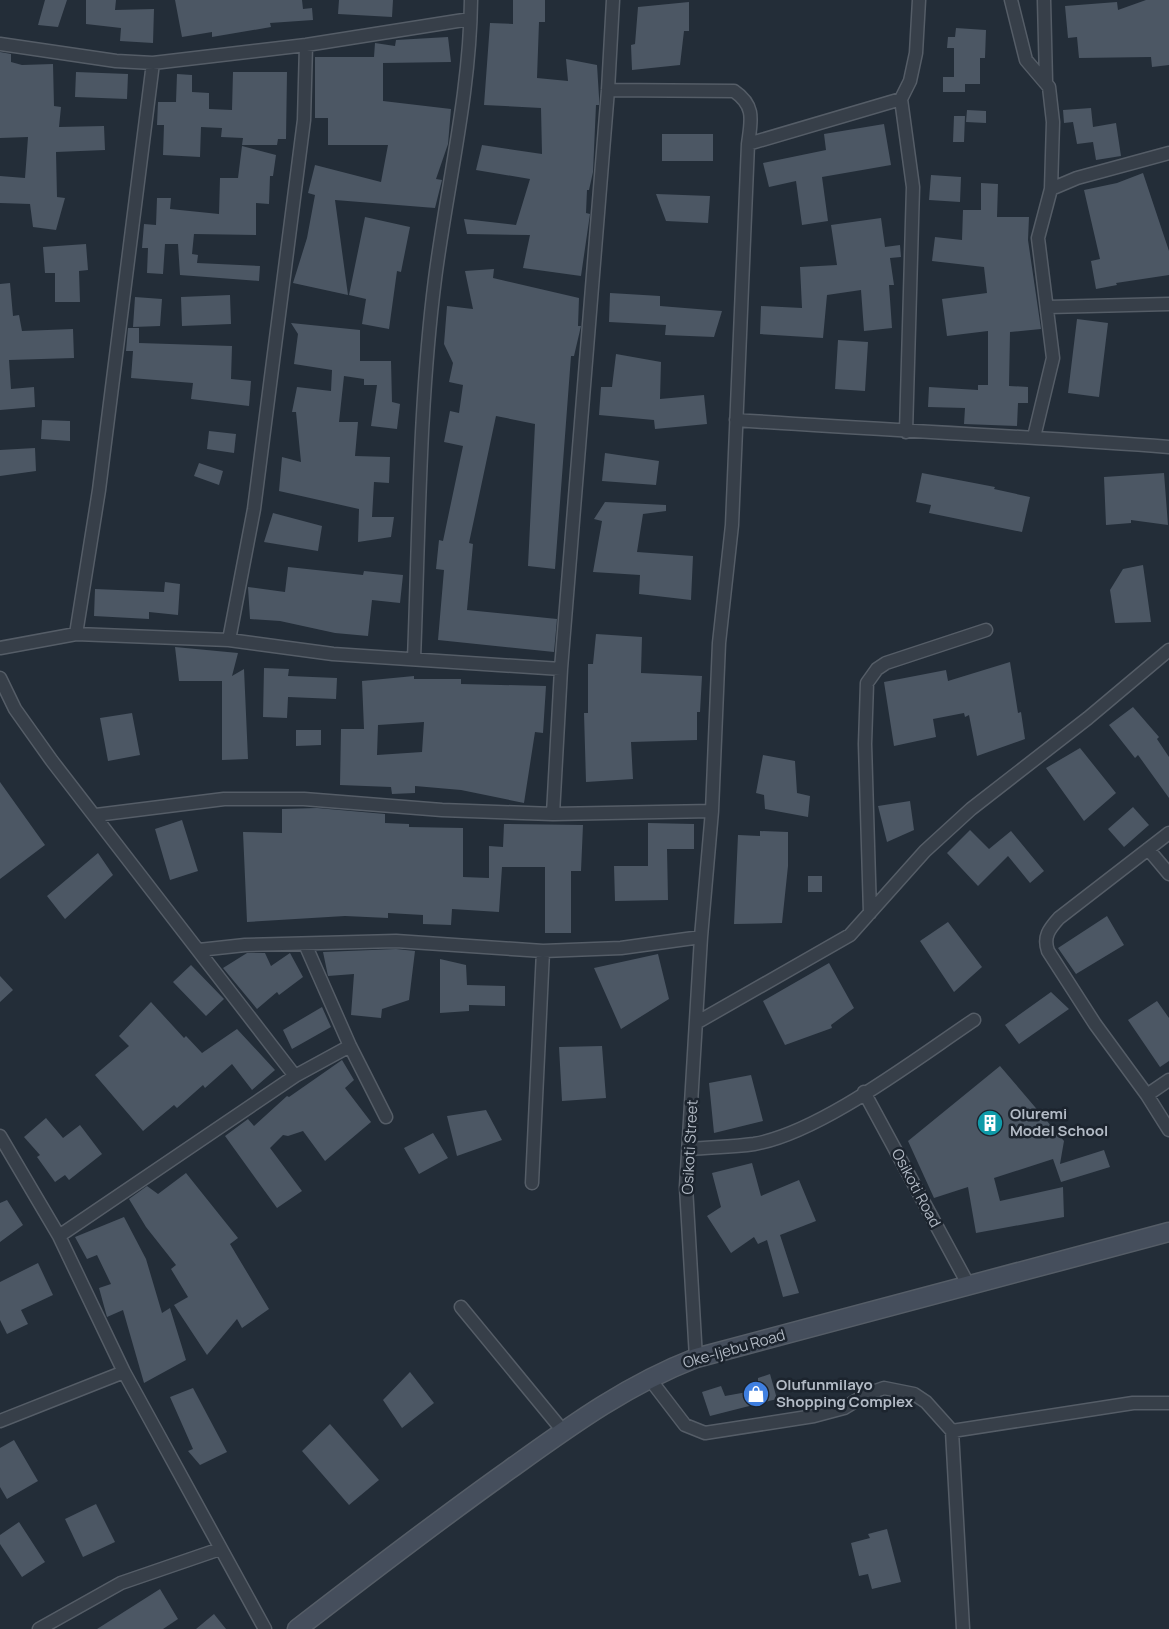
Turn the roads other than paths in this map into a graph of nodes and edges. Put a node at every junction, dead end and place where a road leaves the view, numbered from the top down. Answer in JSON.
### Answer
{"nodes":[{"id":1,"x":471,"y":0,"type":"edge"},
{"id":2,"x":613,"y":0,"type":"edge"},
{"id":3,"x":919,"y":0,"type":"edge"},
{"id":4,"x":1011,"y":0,"type":"edge"},
{"id":5,"x":1044,"y":0,"type":"edge"},
{"id":6,"x":471,"y":19,"type":"junction"},
{"id":7,"x":0,"y":44,"type":"edge"},
{"id":8,"x":306,"y":45,"type":"junction"},
{"id":9,"x":153,"y":63,"type":"junction"},
{"id":10,"x":1046,"y":81,"type":"junction"},
{"id":11,"x":608,"y":90,"type":"junction"},
{"id":12,"x":901,"y":99,"type":"junction"},
{"id":13,"x":748,"y":144,"type":"junction"},
{"id":14,"x":1169,"y":153,"type":"edge"},
{"id":15,"x":1051,"y":189,"type":"junction"},
{"id":16,"x":1169,"y":304,"type":"edge"},
{"id":17,"x":1047,"y":307,"type":"junction"},
{"id":18,"x":736,"y":420,"type":"junction"},
{"id":19,"x":906,"y":432,"type":"junction"},
{"id":20,"x":1034,"y":436,"type":"junction"},
{"id":21,"x":1169,"y":447,"type":"edge"},
{"id":22,"x":986,"y":630,"type":"dead end"},
{"id":23,"x":76,"y":634,"type":"junction"},
{"id":24,"x":229,"y":640,"type":"junction"},
{"id":25,"x":0,"y":648,"type":"edge"},
{"id":26,"x":1169,"y":650,"type":"edge"},
{"id":27,"x":414,"y":659,"type":"junction"},
{"id":28,"x":561,"y":669,"type":"junction"},
{"id":29,"x":0,"y":678,"type":"edge"},
{"id":30,"x":712,"y":812,"type":"junction"},
{"id":31,"x":553,"y":814,"type":"junction"},
{"id":32,"x":96,"y":815,"type":"junction"},
{"id":33,"x":1169,"y":833,"type":"edge"},
{"id":34,"x":1148,"y":849,"type":"junction"},
{"id":35,"x":1169,"y":874,"type":"edge"},
{"id":36,"x":870,"y":913,"type":"junction"},
{"id":37,"x":701,"y":937,"type":"junction"},
{"id":38,"x":305,"y":944,"type":"junction"},
{"id":39,"x":199,"y":950,"type":"junction"},
{"id":40,"x":543,"y":951,"type":"junction"},
{"id":41,"x":974,"y":1020,"type":"dead end"},
{"id":42,"x":696,"y":1023,"type":"junction"},
{"id":43,"x":350,"y":1046,"type":"junction"},
{"id":44,"x":296,"y":1076,"type":"junction"},
{"id":45,"x":1169,"y":1080,"type":"edge"},
{"id":46,"x":864,"y":1092,"type":"junction"},
{"id":47,"x":1147,"y":1095,"type":"junction"},
{"id":48,"x":386,"y":1117,"type":"dead end"},
{"id":49,"x":1169,"y":1130,"type":"edge"},
{"id":50,"x":0,"y":1136,"type":"edge"},
{"id":51,"x":690,"y":1149,"type":"junction"},
{"id":52,"x":532,"y":1183,"type":"dead end"},
{"id":53,"x":1169,"y":1232,"type":"edge"},
{"id":54,"x":59,"y":1236,"type":"junction"},
{"id":55,"x":968,"y":1284,"type":"junction"},
{"id":56,"x":461,"y":1307,"type":"dead end"},
{"id":57,"x":696,"y":1358,"type":"junction"},
{"id":58,"x":124,"y":1372,"type":"junction"},
{"id":59,"x":649,"y":1378,"type":"junction"},
{"id":60,"x":1169,"y":1403,"type":"edge"},
{"id":61,"x":0,"y":1421,"type":"edge"},
{"id":62,"x":563,"y":1431,"type":"junction"},
{"id":63,"x":952,"y":1431,"type":"junction"},
{"id":64,"x":220,"y":1549,"type":"junction"},
{"id":65,"x":299,"y":1628,"type":"edge"},
{"id":66,"x":39,"y":1629,"type":"edge"},
{"id":67,"x":265,"y":1629,"type":"edge"},
{"id":68,"x":963,"y":1629,"type":"edge"}],
"edges":[{"from":1,"to":6,"type":"street"},
{"from":2,"to":11,"type":"street"},
{"from":3,"to":12,"type":"street"},
{"from":4,"to":10,"type":"street"},
{"from":5,"to":10,"type":"street"},
{"from":6,"to":8,"type":"street"},
{"from":6,"to":27,"type":"street"},
{"from":7,"to":9,"type":"street"},
{"from":8,"to":9,"type":"street"},
{"from":8,"to":24,"type":"street"},
{"from":9,"to":23,"type":"street"},
{"from":10,"to":15,"type":"street"},
{"from":11,"to":13,"type":"street","name":"Osikoti Street"},
{"from":11,"to":28,"type":"street"},
{"from":12,"to":13,"type":"street"},
{"from":12,"to":19,"type":"street"},
{"from":13,"to":18,"type":"street","name":"Osikoti Street"},
{"from":14,"to":15,"type":"street"},
{"from":15,"to":17,"type":"street"},
{"from":16,"to":17,"type":"street"},
{"from":17,"to":20,"type":"street"},
{"from":18,"to":19,"type":"street"},
{"from":18,"to":30,"type":"street","name":"Osikoti Street"},
{"from":19,"to":20,"type":"street"},
{"from":20,"to":21,"type":"street"},
{"from":22,"to":36,"type":"street"},
{"from":23,"to":24,"type":"street"},
{"from":23,"to":25,"type":"street"},
{"from":24,"to":27,"type":"street"},
{"from":26,"to":36,"type":"street"},
{"from":27,"to":28,"type":"street"},
{"from":28,"to":31,"type":"street"},
{"from":29,"to":32,"type":"street"},
{"from":30,"to":31,"type":"street"},
{"from":30,"to":37,"type":"street","name":"Osikoti Street"},
{"from":31,"to":32,"type":"street"},
{"from":32,"to":39,"type":"street"},
{"from":33,"to":34,"type":"street"},
{"from":34,"to":35,"type":"street"},
{"from":34,"to":47,"type":"street"},
{"from":36,"to":42,"type":"street"},
{"from":37,"to":40,"type":"street"},
{"from":37,"to":42,"type":"street","name":"Osikoti Street"},
{"from":38,"to":39,"type":"street"},
{"from":38,"to":40,"type":"street"},
{"from":38,"to":43,"type":"street"},
{"from":39,"to":44,"type":"street"},
{"from":40,"to":52,"type":"street"},
{"from":41,"to":46,"type":"street"},
{"from":42,"to":51,"type":"street","name":"Osikoti Street"},
{"from":43,"to":44,"type":"street"},
{"from":43,"to":48,"type":"street"},
{"from":44,"to":54,"type":"street"},
{"from":45,"to":47,"type":"street"},
{"from":46,"to":51,"type":"street"},
{"from":46,"to":55,"type":"street","name":"Osikoti Road"},
{"from":47,"to":49,"type":"street"},
{"from":50,"to":54,"type":"street"},
{"from":51,"to":57,"type":"street","name":"Osikoti Street"},
{"from":53,"to":55,"type":"main road","name":"Oke-Ijebu Road"},
{"from":54,"to":58,"type":"street"},
{"from":55,"to":57,"type":"main road","name":"Oke-Ijebu Road"},
{"from":56,"to":62,"type":"street"},
{"from":57,"to":59,"type":"main road","name":"Oke-Ijebu Road"},
{"from":58,"to":61,"type":"street"},
{"from":58,"to":64,"type":"street"},
{"from":59,"to":62,"type":"main road","name":"Oke-Ijebu Road"},
{"from":59,"to":63,"type":"street"},
{"from":60,"to":63,"type":"street"},
{"from":62,"to":65,"type":"main road","name":"Oke-Ijebu Road"},
{"from":63,"to":68,"type":"street"},
{"from":64,"to":66,"type":"street"},
{"from":64,"to":67,"type":"street"}]}
